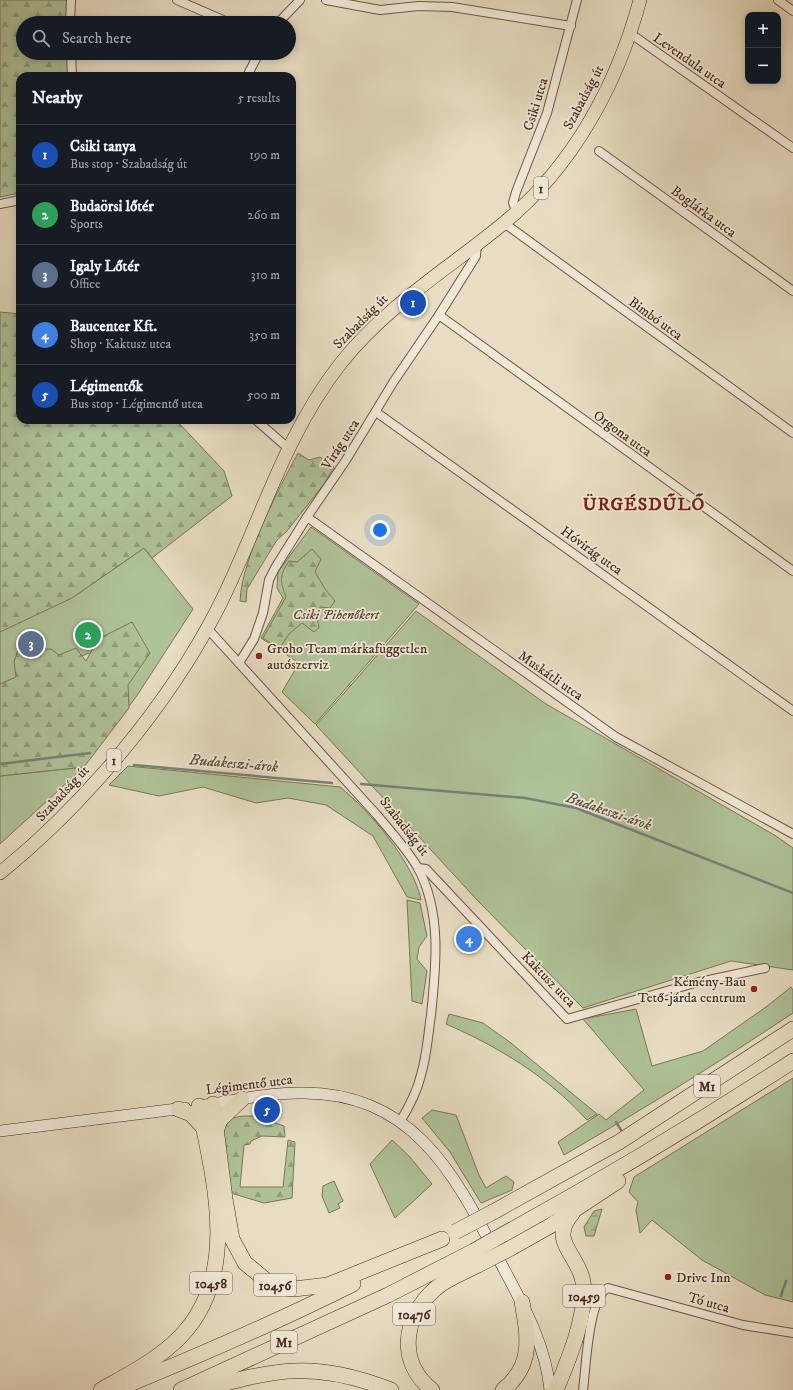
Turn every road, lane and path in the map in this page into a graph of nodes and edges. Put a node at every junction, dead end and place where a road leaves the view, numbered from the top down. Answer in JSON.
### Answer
{"nodes":[{"id":1,"x":71,"y":0,"type":"edge"},
{"id":2,"x":177,"y":0,"type":"edge"},
{"id":3,"x":300,"y":0,"type":"edge"},
{"id":4,"x":326,"y":0,"type":"edge"},
{"id":5,"x":577,"y":0,"type":"edge"},
{"id":6,"x":640,"y":0,"type":"edge"},
{"id":7,"x":778,"y":0,"type":"edge"},
{"id":8,"x":418,"y":3,"type":"edge"},
{"id":9,"x":793,"y":11,"type":"edge"},
{"id":10,"x":70,"y":16,"type":"edge"},
{"id":11,"x":214,"y":16,"type":"edge"},
{"id":12,"x":285,"y":16,"type":"edge"},
{"id":13,"x":571,"y":26,"type":"junction"},
{"id":14,"x":631,"y":34,"type":"junction"},
{"id":15,"x":71,"y":60,"type":"edge"},
{"id":16,"x":255,"y":60,"type":"edge"},
{"id":17,"x":72,"y":72,"type":"edge"},
{"id":18,"x":249,"y":72,"type":"edge"},
{"id":19,"x":793,"y":148,"type":"edge"},
{"id":20,"x":599,"y":151,"type":"dead end"},
{"id":21,"x":16,"y":201,"type":"edge"},
{"id":22,"x":0,"y":204,"type":"edge"},
{"id":23,"x":517,"y":212,"type":"junction"},
{"id":24,"x":504,"y":223,"type":"junction"},
{"id":25,"x":477,"y":244,"type":"junction"},
{"id":26,"x":793,"y":292,"type":"edge"},
{"id":27,"x":439,"y":315,"type":"junction"},
{"id":28,"x":376,"y":412,"type":"junction"},
{"id":29,"x":261,"y":424,"type":"edge"},
{"id":30,"x":793,"y":433,"type":"edge"},
{"id":31,"x":289,"y":449,"type":"junction"},
{"id":32,"x":307,"y":517,"type":"junction"},
{"id":33,"x":793,"y":571,"type":"edge"},
{"id":34,"x":207,"y":628,"type":"junction"},
{"id":35,"x":239,"y":663,"type":"junction"},
{"id":36,"x":793,"y":711,"type":"edge"},
{"id":37,"x":793,"y":834,"type":"edge"},
{"id":38,"x":418,"y":868,"type":"junction"},
{"id":39,"x":0,"y":873,"type":"edge"},
{"id":40,"x":765,"y":968,"type":"dead end"},
{"id":41,"x":793,"y":1029,"type":"edge"},
{"id":42,"x":793,"y":1061,"type":"edge"},
{"id":43,"x":242,"y":1099,"type":"junction"},
{"id":44,"x":206,"y":1105,"type":"junction"},
{"id":45,"x":178,"y":1109,"type":"junction"},
{"id":46,"x":400,"y":1122,"type":"junction"},
{"id":47,"x":210,"y":1127,"type":"junction"},
{"id":48,"x":0,"y":1131,"type":"edge"},
{"id":49,"x":632,"y":1167,"type":"junction"},
{"id":50,"x":578,"y":1207,"type":"junction"},
{"id":51,"x":449,"y":1235,"type":"junction"},
{"id":52,"x":522,"y":1302,"type":"junction"},
{"id":53,"x":793,"y":1333,"type":"edge"},
{"id":54,"x":101,"y":1390,"type":"edge"},
{"id":55,"x":115,"y":1390,"type":"edge"},
{"id":56,"x":180,"y":1390,"type":"edge"},
{"id":57,"x":200,"y":1390,"type":"edge"},
{"id":58,"x":391,"y":1390,"type":"edge"},
{"id":59,"x":432,"y":1390,"type":"edge"},
{"id":60,"x":503,"y":1390,"type":"edge"},
{"id":61,"x":551,"y":1390,"type":"edge"},
{"id":62,"x":583,"y":1390,"type":"edge"}],
"edges":[{"from":1,"to":10,"type":"street"},
{"from":2,"to":11,"type":"street"},
{"from":3,"to":12,"type":"street"},
{"from":4,"to":8,"type":"street"},
{"from":5,"to":13,"type":"street","name":"Csiki utca"},
{"from":6,"to":14,"type":"main road","name":"Szabadság út","number":"1"},
{"from":7,"to":9,"type":"street"},
{"from":8,"to":13,"type":"street"},
{"from":13,"to":23,"type":"street","name":"Csiki utca"},
{"from":14,"to":19,"type":"street","name":"Levendula utca"},
{"from":14,"to":23,"type":"main road","name":"Szabadság út","number":"1"},
{"from":15,"to":17,"type":"street"},
{"from":16,"to":18,"type":"street"},
{"from":20,"to":26,"type":"street","name":"Boglárka utca"},
{"from":21,"to":22,"type":"street"},
{"from":23,"to":24,"type":"main road","name":"Szabadság út","number":"1"},
{"from":24,"to":25,"type":"main road","name":"Szabadság út","number":"1"},
{"from":24,"to":30,"type":"street","name":"Bimbó utca"},
{"from":25,"to":27,"type":"street","name":"Virág utca"},
{"from":25,"to":31,"type":"main road","name":"Szabadság út","number":"1"},
{"from":27,"to":28,"type":"street","name":"Virág utca"},
{"from":27,"to":33,"type":"street","name":"Orgona utca"},
{"from":28,"to":32,"type":"street","name":"Virág utca"},
{"from":28,"to":36,"type":"street","name":"Hóvirág utca"},
{"from":29,"to":31,"type":"street"},
{"from":31,"to":34,"type":"main road","name":"Szabadság út","number":"1"},
{"from":32,"to":35,"type":"street","name":"Virág utca"},
{"from":32,"to":37,"type":"street","name":"Muskátli utca"},
{"from":34,"to":35,"type":"street","name":"Szabadság út"},
{"from":34,"to":39,"type":"main road","name":"Szabadság út","number":"1"},
{"from":35,"to":38,"type":"street","name":"Szabadság út"},
{"from":38,"to":40,"type":"street","name":"Kaktusz utca"},
{"from":38,"to":46,"type":"street","name":"Szabadság út"},
{"from":41,"to":51,"type":"highway","number":"M1","bridge":true},
{"from":42,"to":49,"type":"highway","number":"M1"},
{"from":43,"to":44,"type":"main road","name":"Légimentő utca"},
{"from":43,"to":46,"type":"main road","name":"Légimentő utca"},
{"from":43,"to":47,"type":"highway"},
{"from":44,"to":45,"type":"main road","name":"Légimentő utca"},
{"from":44,"to":47,"type":"highway","number":"10456"},
{"from":45,"to":47,"type":"highway"},
{"from":45,"to":48,"type":"main road","name":"Légimentő utca"},
{"from":46,"to":52,"type":"main road","name":"Légimentő utca"},
{"from":47,"to":51,"type":"highway","number":"10456"},
{"from":47,"to":54,"type":"highway","number":"10458"},
{"from":49,"to":50,"type":"highway","number":"10476"},
{"from":49,"to":56,"type":"highway","number":"M1","bridge":true},
{"from":50,"to":59,"type":"highway","number":"10476","bridge":true},
{"from":50,"to":61,"type":"highway","number":"10459"},
{"from":51,"to":55,"type":"highway","number":"M1"},
{"from":52,"to":60,"type":"highway"},
{"from":52,"to":61,"type":"main road","name":"Légimentő utca"},
{"from":53,"to":62,"type":"street","name":"Tó utca"},
{"from":57,"to":58,"type":"highway"}]}
